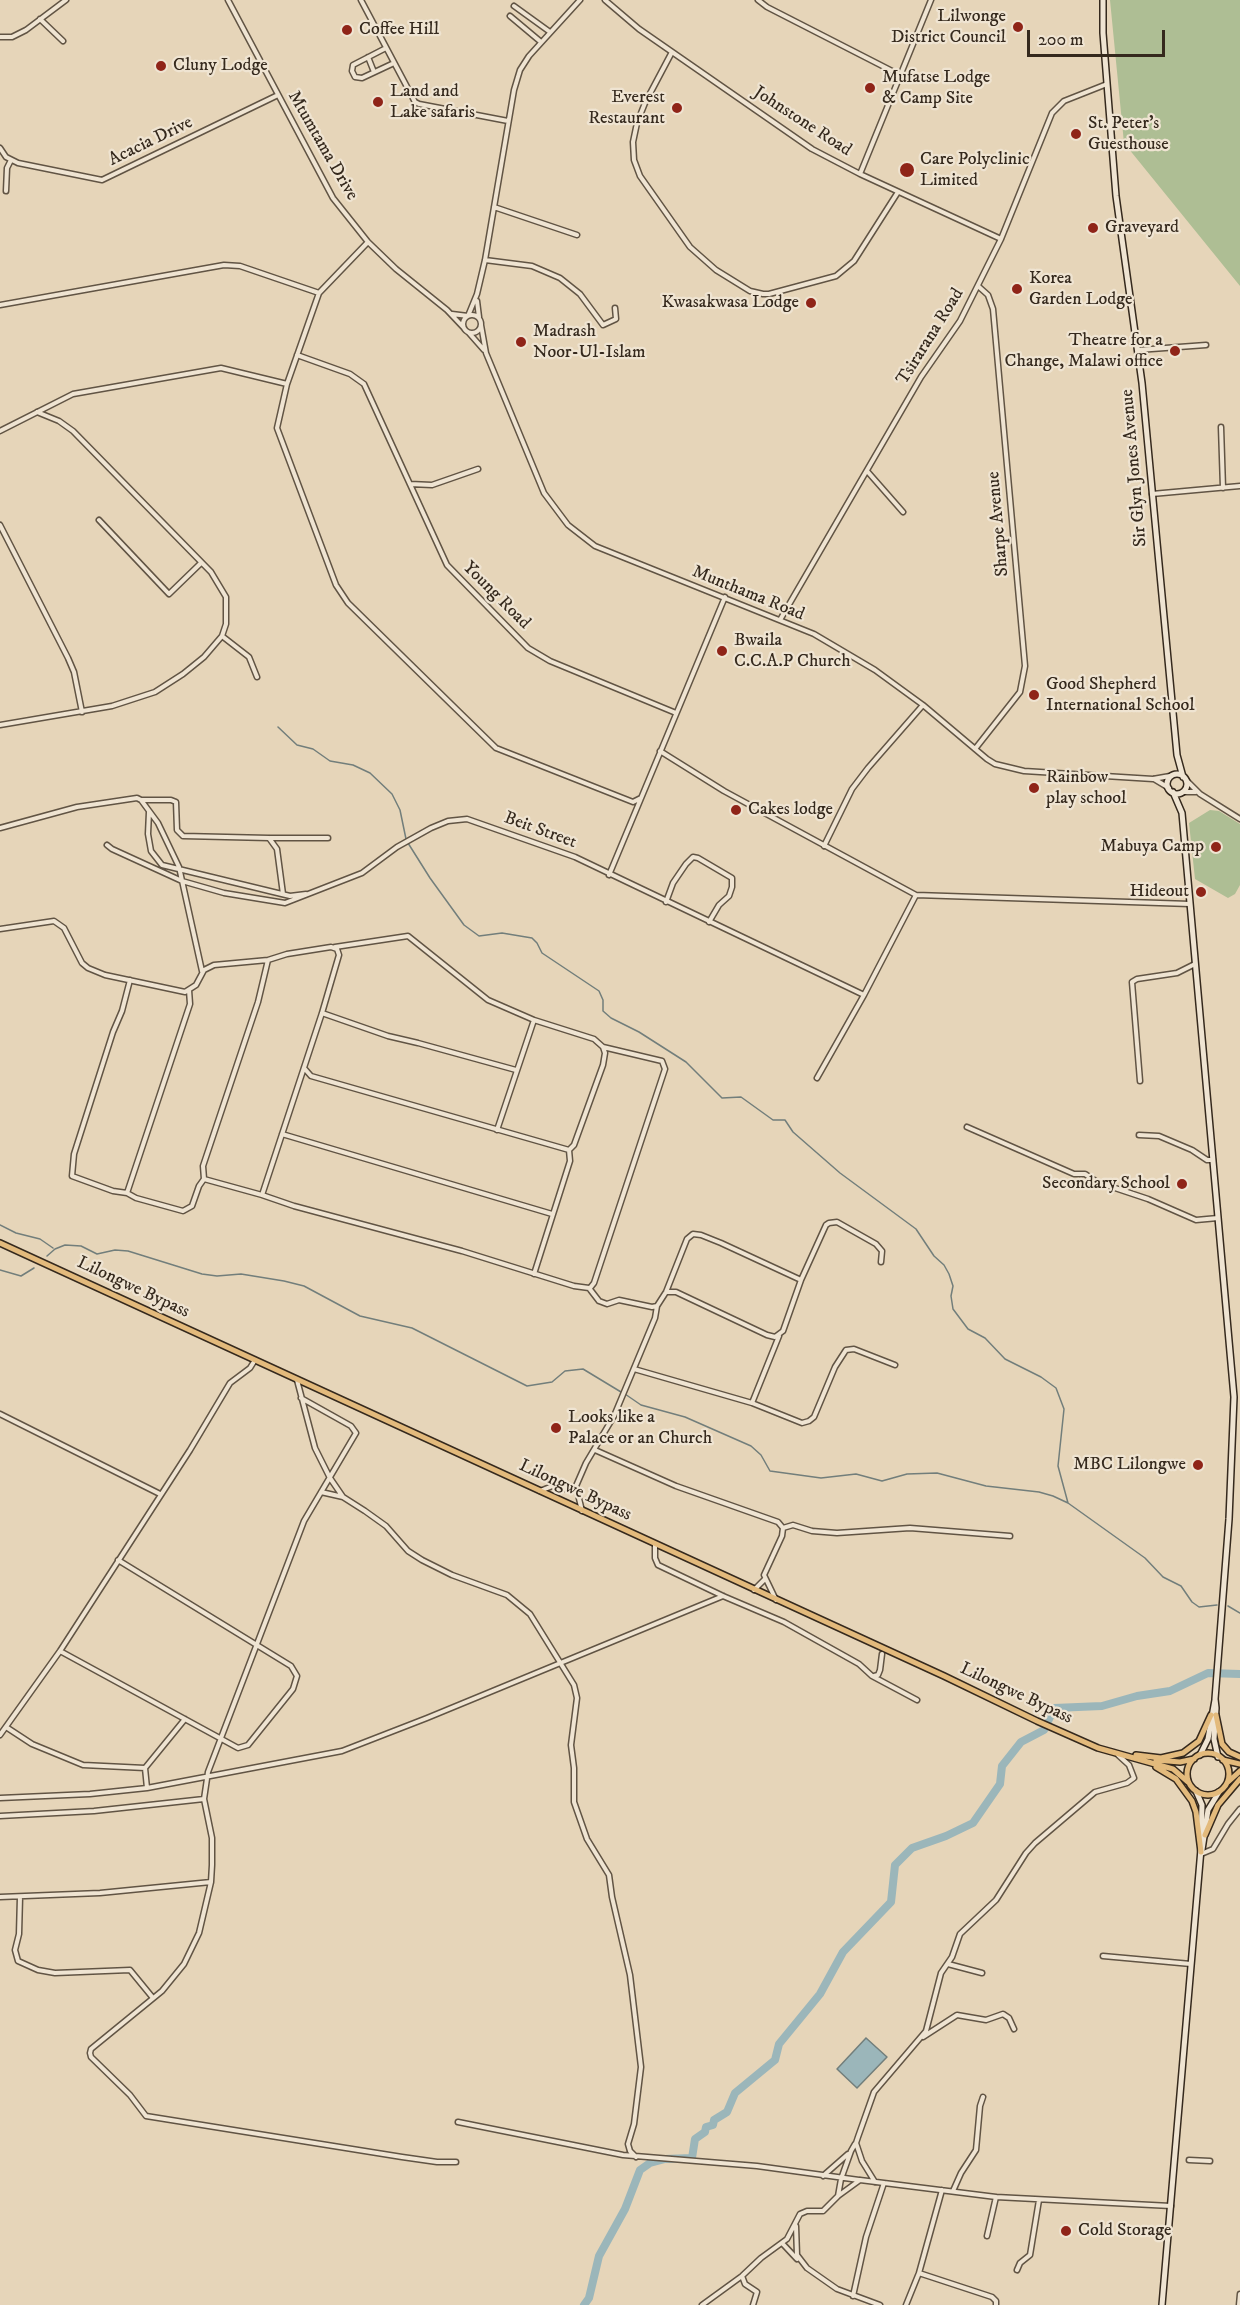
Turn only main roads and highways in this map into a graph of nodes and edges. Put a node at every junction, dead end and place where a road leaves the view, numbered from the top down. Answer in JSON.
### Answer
{"nodes":[{"id":1,"x":1103,"y":0,"type":"edge"},
{"id":2,"x":1177,"y":755,"type":"junction"},
{"id":3,"x":1170,"y":776,"type":"junction"},
{"id":4,"x":1185,"y":778,"type":"junction"},
{"id":5,"x":1171,"y":790,"type":"junction"},
{"id":6,"x":1185,"y":792,"type":"junction"},
{"id":7,"x":1182,"y":813,"type":"junction"},
{"id":8,"x":0,"y":1243,"type":"edge"},
{"id":9,"x":1213,"y":1715,"type":"junction"},
{"id":10,"x":1117,"y":1754,"type":"junction"},
{"id":11,"x":1200,"y":1755,"type":"junction"},
{"id":12,"x":1240,"y":1757,"type":"edge"},
{"id":13,"x":1220,"y":1758,"type":"junction"},
{"id":14,"x":1139,"y":1759,"type":"junction"},
{"id":15,"x":1194,"y":1759,"type":"junction"},
{"id":16,"x":1146,"y":1761,"type":"junction"},
{"id":17,"x":1240,"y":1764,"type":"edge"},
{"id":18,"x":1240,"y":1771,"type":"edge"},
{"id":19,"x":1240,"y":1779,"type":"edge"},
{"id":20,"x":1188,"y":1782,"type":"junction"},
{"id":21,"x":1226,"y":1784,"type":"junction"},
{"id":22,"x":1196,"y":1791,"type":"junction"},
{"id":23,"x":1219,"y":1792,"type":"junction"},
{"id":24,"x":1205,"y":1835,"type":"junction"},
{"id":25,"x":1201,"y":1853,"type":"junction"},
{"id":26,"x":1162,"y":2305,"type":"edge"}],
"edges":[{"from":1,"to":2,"type":"main road","name":"Sir Glyn Jones Avenue"},
{"from":2,"to":3,"type":"main road"},
{"from":2,"to":4,"type":"main road"},
{"from":3,"to":4,"type":"main road"},
{"from":3,"to":5,"type":"main road"},
{"from":4,"to":6,"type":"main road"},
{"from":5,"to":6,"type":"main road"},
{"from":5,"to":7,"type":"main road"},
{"from":6,"to":7,"type":"main road"},
{"from":7,"to":9,"type":"main road"},
{"from":8,"to":10,"type":"main road","name":"Lilongwe Bypass"},
{"from":9,"to":10,"type":"main road"},
{"from":9,"to":11,"type":"main road"},
{"from":9,"to":12,"type":"main road"},
{"from":9,"to":13,"type":"main road"},
{"from":10,"to":14,"type":"main road","name":"Lilongwe Bypass"},
{"from":11,"to":13,"type":"main road"},
{"from":11,"to":15,"type":"main road"},
{"from":13,"to":17,"type":"main road"},
{"from":13,"to":21,"type":"main road"},
{"from":14,"to":15,"type":"main road","name":"Lilongwe Bypass"},
{"from":14,"to":16,"type":"main road","name":"Lilongwe Bypass"},
{"from":15,"to":20,"type":"main road"},
{"from":16,"to":20,"type":"main road","name":"Lilongwe Bypass"},
{"from":16,"to":25,"type":"main road"},
{"from":18,"to":21,"type":"main road"},
{"from":19,"to":24,"type":"main road"},
{"from":20,"to":22,"type":"main road"},
{"from":21,"to":23,"type":"main road"},
{"from":22,"to":23,"type":"main road"},
{"from":22,"to":25,"type":"main road"},
{"from":23,"to":24,"type":"main road"},
{"from":24,"to":25,"type":"main road"},
{"from":25,"to":26,"type":"main road"}]}
